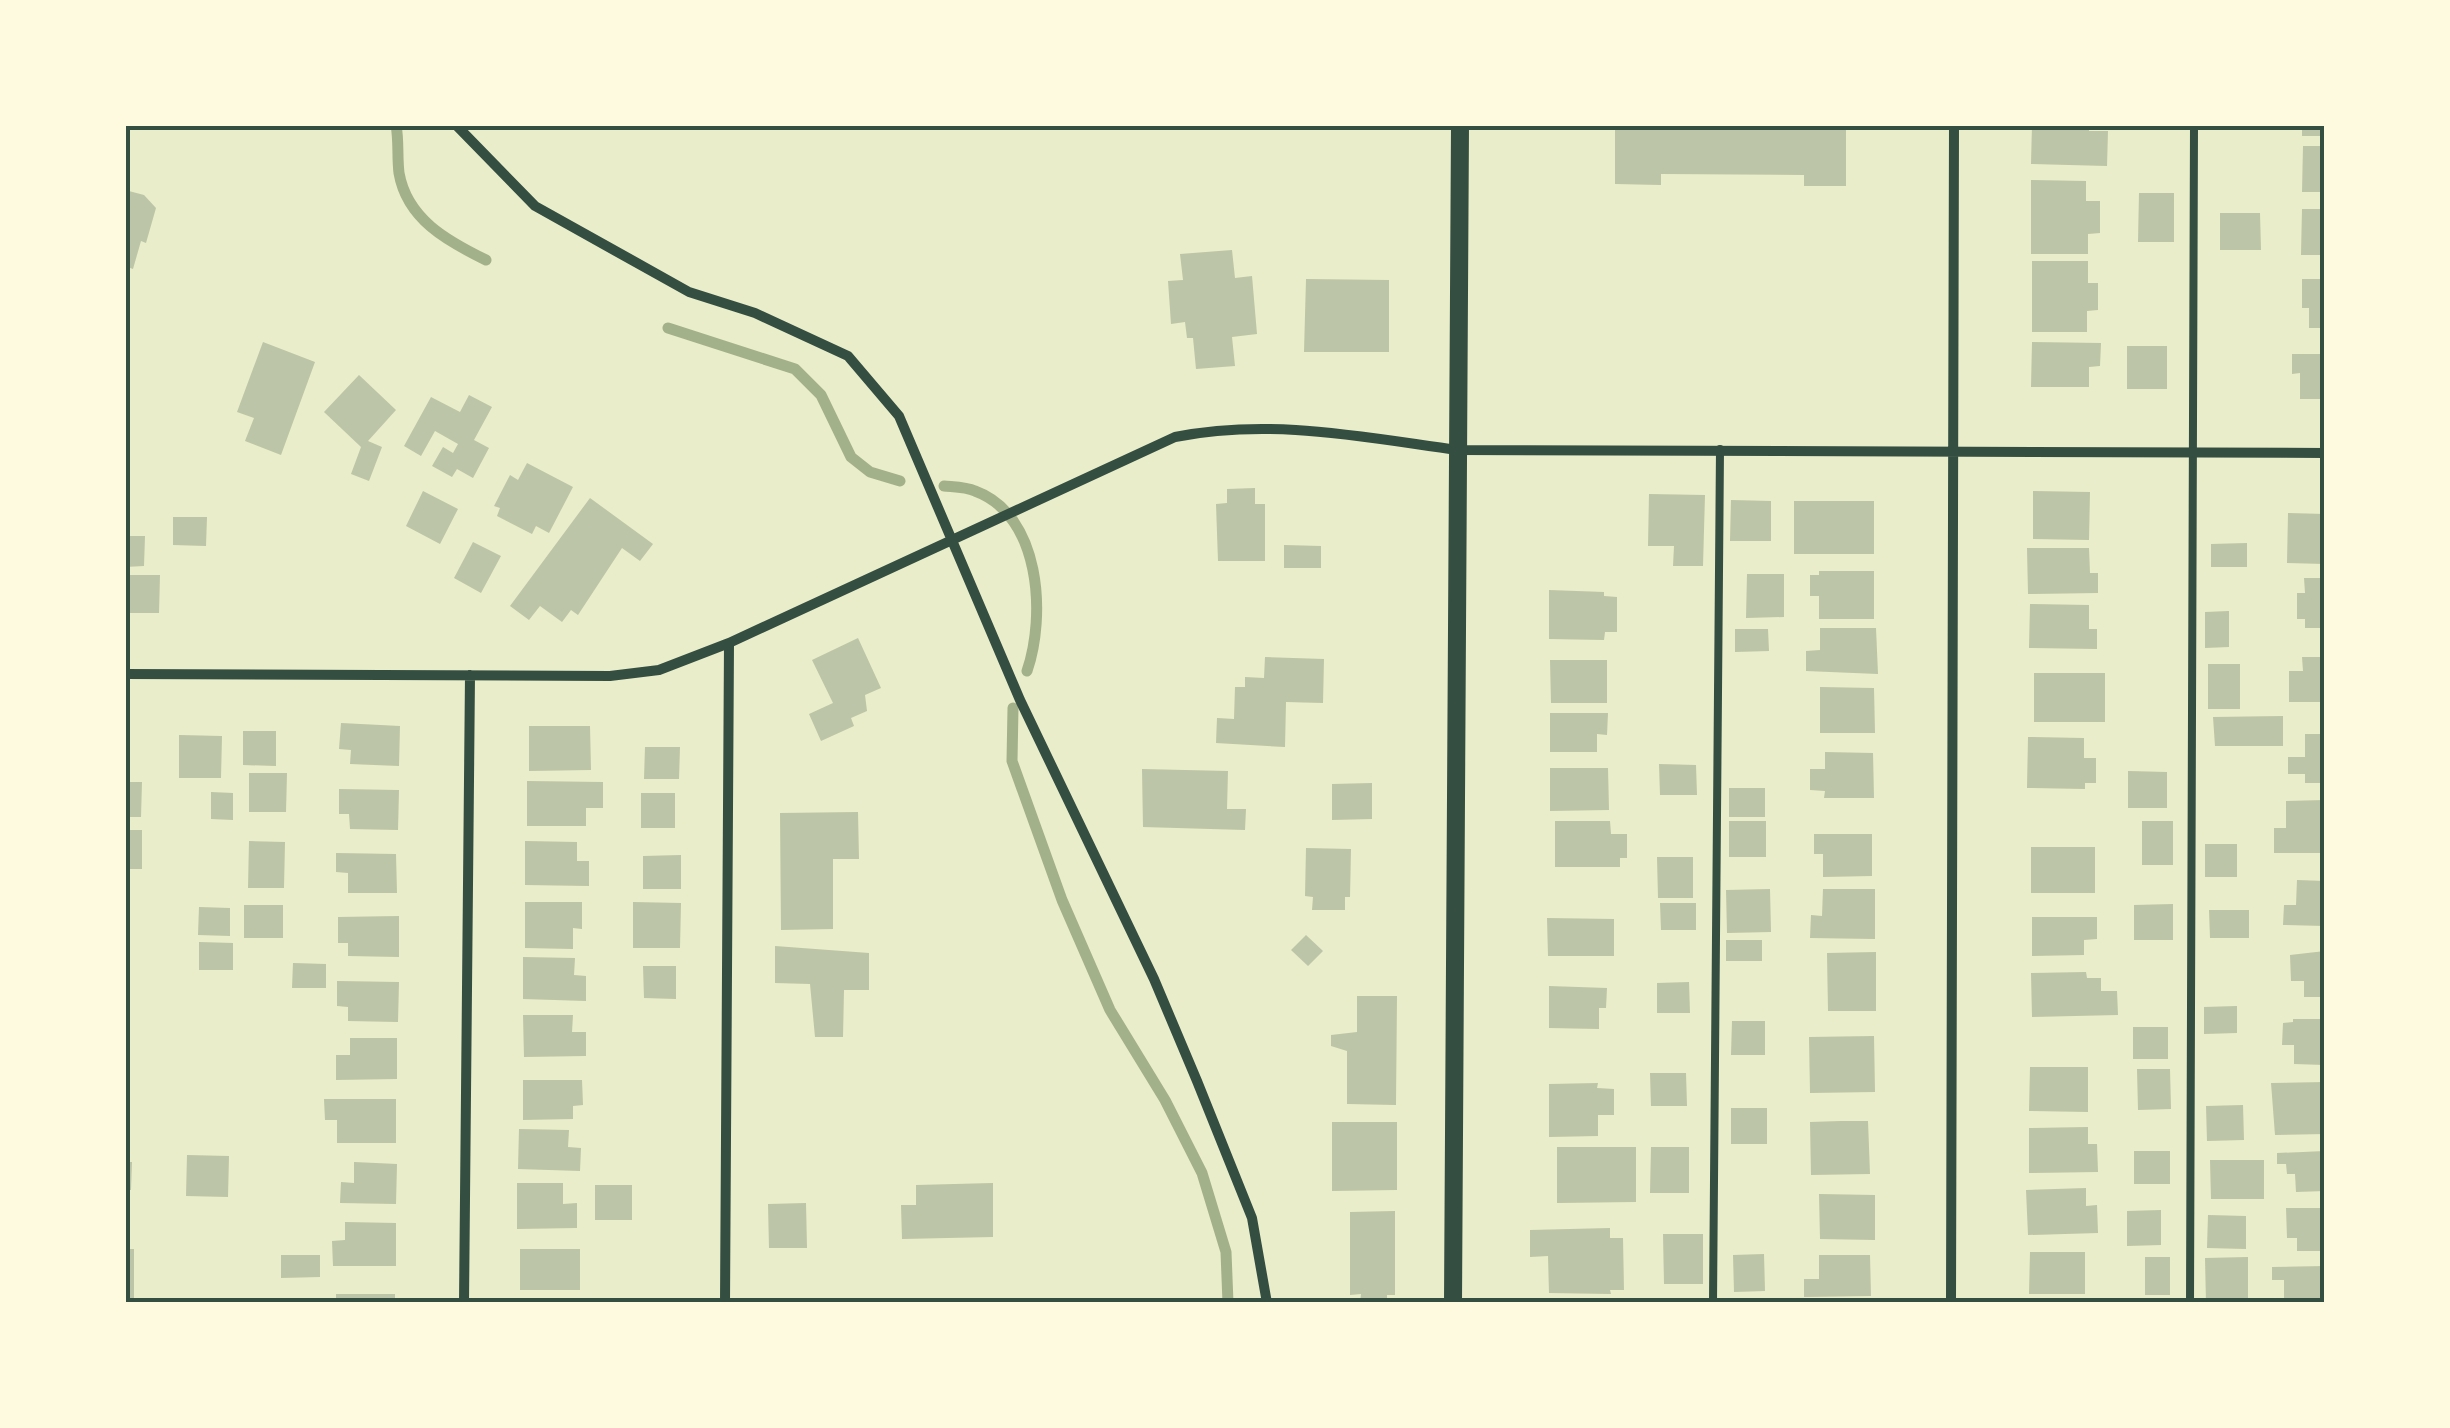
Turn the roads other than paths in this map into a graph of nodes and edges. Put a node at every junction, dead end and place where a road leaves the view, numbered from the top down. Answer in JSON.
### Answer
{"nodes":[{"id":1,"x":456,"y":125,"type":"edge"},
{"id":2,"x":1460,"y":125,"type":"edge"},
{"id":3,"x":1954,"y":125,"type":"edge"},
{"id":4,"x":2194,"y":125,"type":"edge"},
{"id":5,"x":1720,"y":449,"type":"junction"},
{"id":6,"x":1458,"y":450,"type":"junction"},
{"id":7,"x":1953,"y":450,"type":"junction"},
{"id":8,"x":2193,"y":452,"type":"junction"},
{"id":9,"x":2325,"y":453,"type":"edge"},
{"id":10,"x":729,"y":643,"type":"junction"},
{"id":11,"x":125,"y":674,"type":"edge"},
{"id":12,"x":470,"y":676,"type":"junction"},
{"id":13,"x":464,"y":1303,"type":"edge"},
{"id":14,"x":725,"y":1303,"type":"edge"},
{"id":15,"x":1267,"y":1303,"type":"edge"},
{"id":16,"x":1453,"y":1303,"type":"edge"},
{"id":17,"x":1713,"y":1303,"type":"edge"},
{"id":18,"x":1951,"y":1303,"type":"edge"},
{"id":19,"x":2190,"y":1303,"type":"edge"}],
"edges":[{"from":1,"to":15,"type":"street"},
{"from":2,"to":6,"type":"street"},
{"from":3,"to":7,"type":"street"},
{"from":4,"to":8,"type":"lane"},
{"from":5,"to":6,"type":"street"},
{"from":5,"to":7,"type":"street"},
{"from":5,"to":17,"type":"lane"},
{"from":6,"to":10,"type":"street"},
{"from":6,"to":16,"type":"street"},
{"from":7,"to":8,"type":"street"},
{"from":7,"to":18,"type":"street"},
{"from":8,"to":9,"type":"street"},
{"from":8,"to":19,"type":"lane"},
{"from":10,"to":12,"type":"street"},
{"from":10,"to":14,"type":"street"},
{"from":11,"to":12,"type":"street"},
{"from":12,"to":13,"type":"street"}]}
